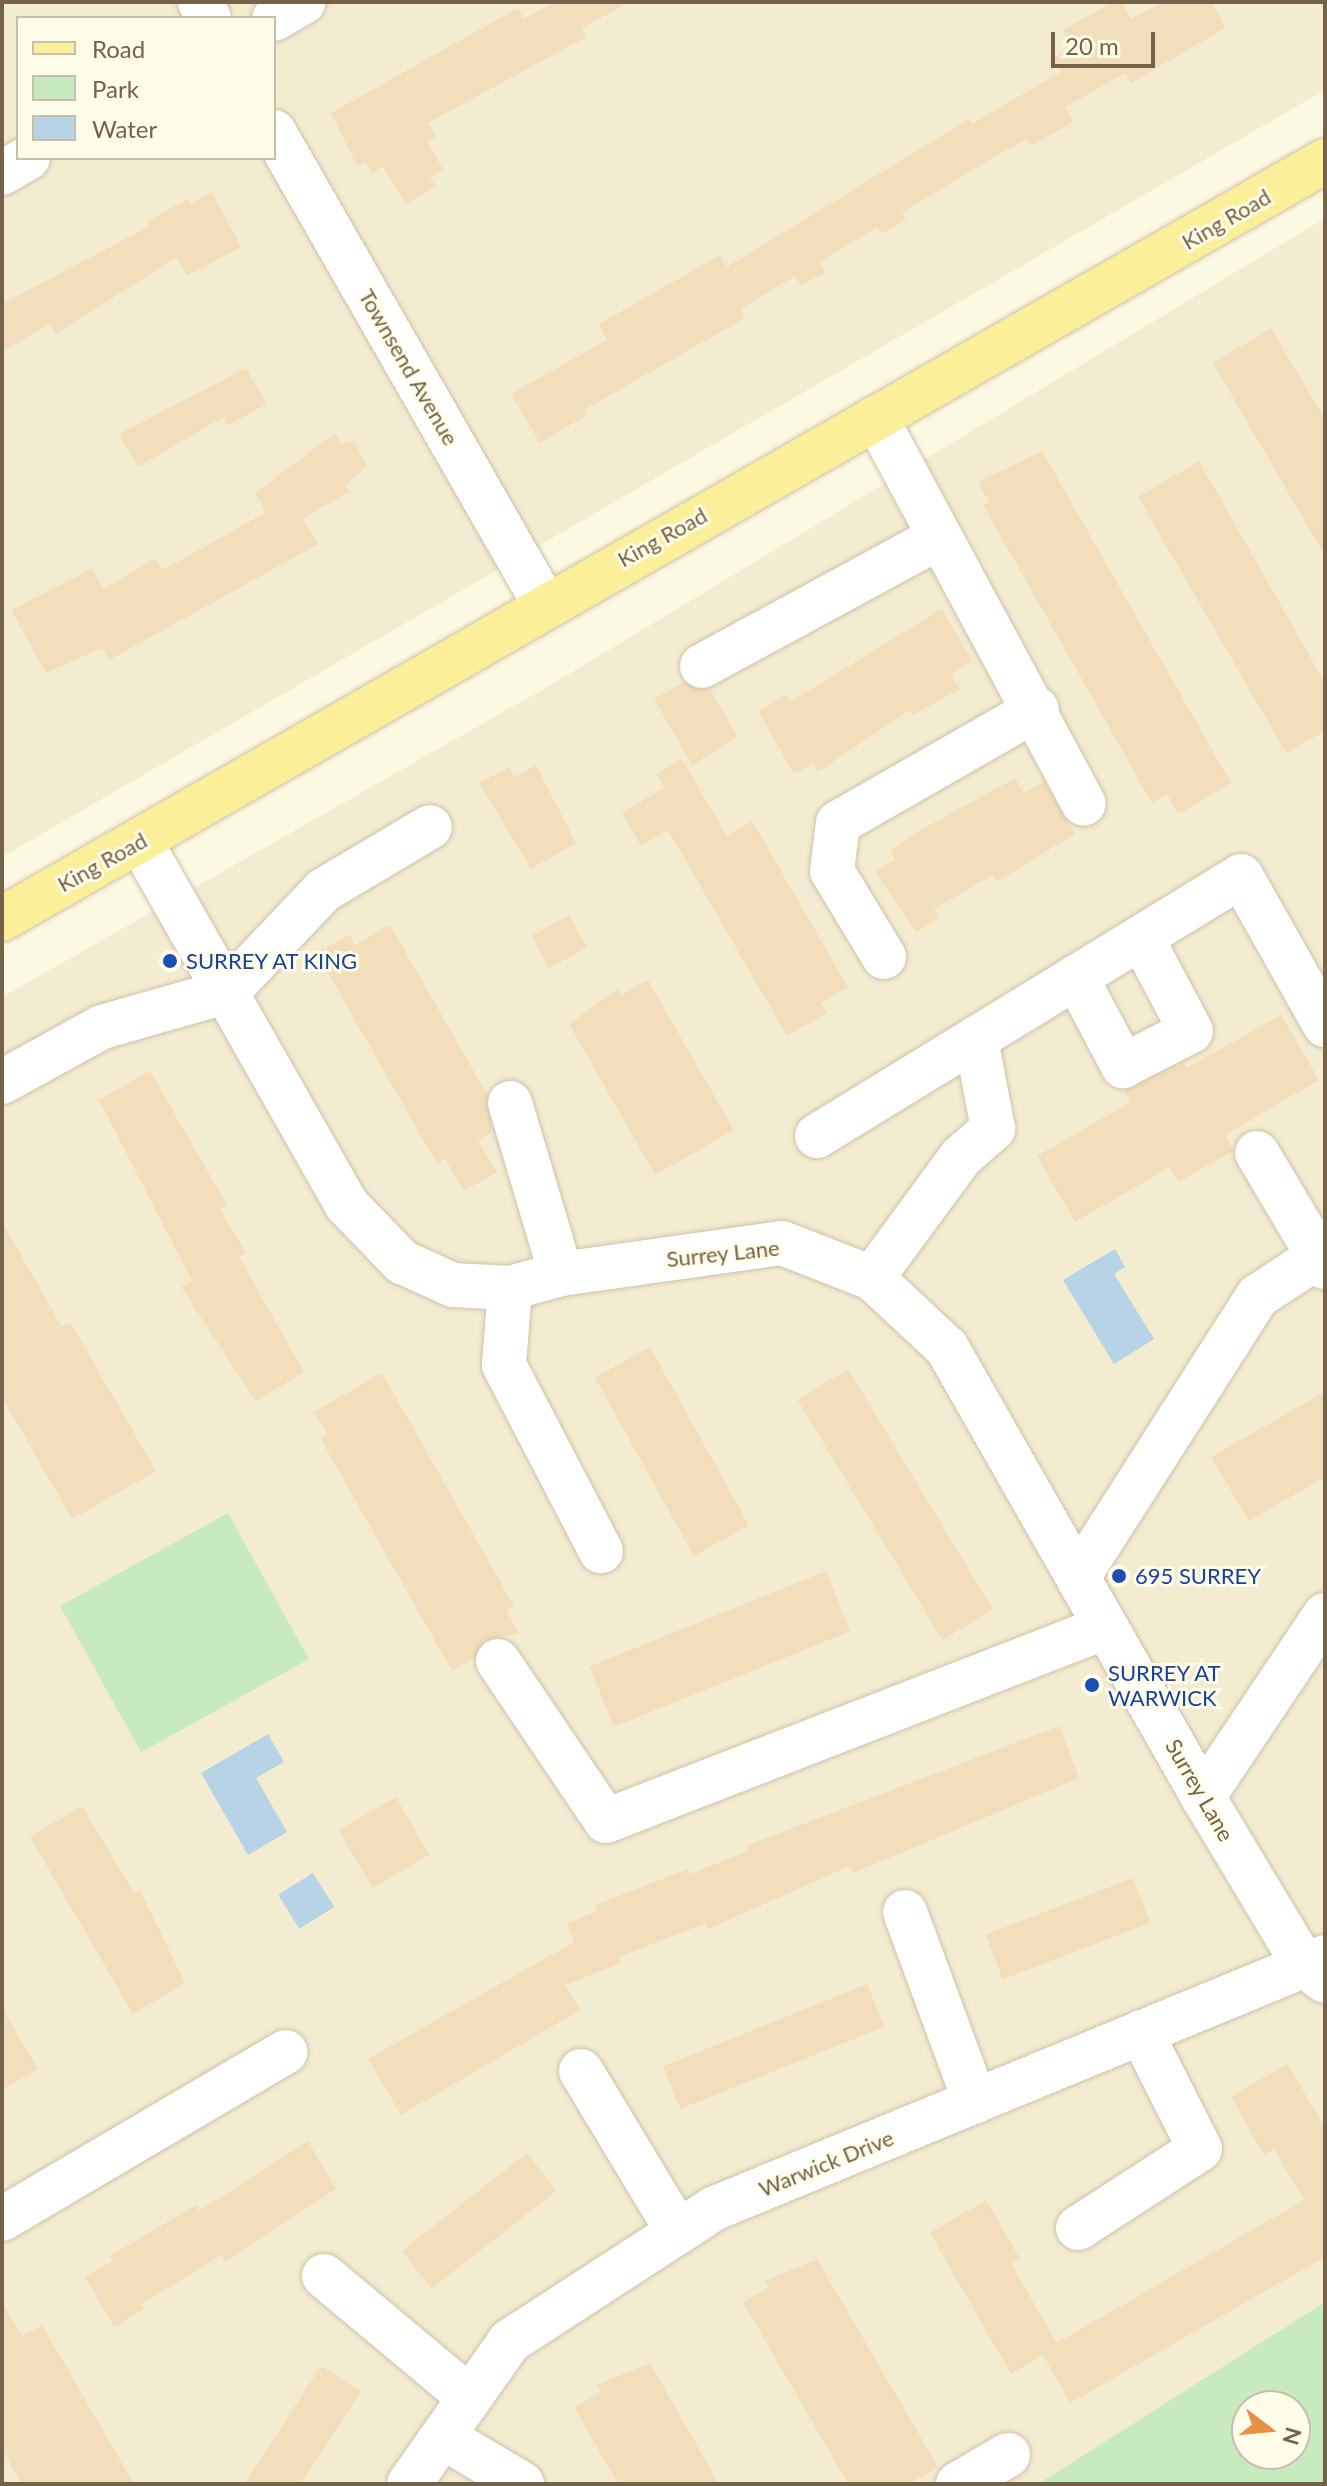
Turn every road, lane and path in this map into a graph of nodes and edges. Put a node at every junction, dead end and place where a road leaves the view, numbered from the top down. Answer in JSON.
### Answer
{"nodes":[{"id":1,"x":304,"y":2,"type":"edge"},
{"id":2,"x":276,"y":18,"type":"edge"},
{"id":3,"x":276,"y":135,"type":"edge"},
{"id":4,"x":25,"y":160,"type":"edge"},
{"id":5,"x":1325,"y":161,"type":"edge"},
{"id":6,"x":2,"y":173,"type":"edge"},
{"id":7,"x":876,"y":418,"type":"junction"},
{"id":8,"x":938,"y":538,"type":"junction"},
{"id":9,"x":544,"y":603,"type":"junction"},
{"id":10,"x":702,"y":666,"type":"dead end"},
{"id":11,"x":1037,"y":709,"type":"junction"},
{"id":12,"x":1084,"y":804,"type":"dead end"},
{"id":13,"x":430,"y":827,"type":"dead end"},
{"id":14,"x":140,"y":841,"type":"junction"},
{"id":15,"x":2,"y":919,"type":"edge"},
{"id":16,"x":1141,"y":937,"type":"junction"},
{"id":17,"x":884,"y":957,"type":"dead end"},
{"id":18,"x":1076,"y":977,"type":"junction"},
{"id":19,"x":228,"y":991,"type":"junction"},
{"id":20,"x":1325,"y":1025,"type":"edge"},
{"id":21,"x":976,"y":1039,"type":"junction"},
{"id":22,"x":2,"y":1082,"type":"edge"},
{"id":23,"x":510,"y":1103,"type":"dead end"},
{"id":24,"x":817,"y":1136,"type":"dead end"},
{"id":25,"x":1257,"y":1153,"type":"dead end"},
{"id":26,"x":1323,"y":1258,"type":"edge"},
{"id":27,"x":561,"y":1274,"type":"junction"},
{"id":28,"x":872,"y":1278,"type":"junction"},
{"id":29,"x":510,"y":1288,"type":"junction"},
{"id":30,"x":601,"y":1551,"type":"dead end"},
{"id":31,"x":1078,"y":1577,"type":"junction"},
{"id":32,"x":1325,"y":1615,"type":"edge"},
{"id":33,"x":1106,"y":1627,"type":"junction"},
{"id":34,"x":498,"y":1661,"type":"dead end"},
{"id":35,"x":1203,"y":1797,"type":"junction"},
{"id":36,"x":905,"y":1912,"type":"dead end"},
{"id":37,"x":1318,"y":1968,"type":"edge"},
{"id":38,"x":1141,"y":2032,"type":"junction"},
{"id":39,"x":285,"y":2052,"type":"dead end"},
{"id":40,"x":581,"y":2071,"type":"dead end"},
{"id":41,"x":975,"y":2101,"type":"junction"},
{"id":42,"x":2,"y":2219,"type":"edge"},
{"id":43,"x":1078,"y":2228,"type":"dead end"},
{"id":44,"x":678,"y":2232,"type":"junction"},
{"id":45,"x":324,"y":2276,"type":"dead end"},
{"id":46,"x":470,"y":2398,"type":"junction"},
{"id":47,"x":443,"y":2437,"type":"junction"},
{"id":48,"x":1008,"y":2455,"type":"dead end"},
{"id":49,"x":409,"y":2484,"type":"edge"},
{"id":50,"x":522,"y":2484,"type":"edge"},
{"id":51,"x":958,"y":2484,"type":"edge"}],
"edges":[{"from":1,"to":2,"type":"street"},
{"from":3,"to":9,"type":"street","name":"Townsend Avenue"},
{"from":4,"to":6,"type":"street"},
{"from":5,"to":7,"type":"main road","name":"King Road"},
{"from":7,"to":8,"type":"street"},
{"from":7,"to":9,"type":"main road","name":"King Road"},
{"from":8,"to":10,"type":"street"},
{"from":8,"to":11,"type":"street"},
{"from":9,"to":14,"type":"main road","name":"King Road"},
{"from":11,"to":12,"type":"street"},
{"from":11,"to":17,"type":"street"},
{"from":13,"to":19,"type":"street"},
{"from":14,"to":15,"type":"main road","name":"King Road"},
{"from":14,"to":19,"type":"street","name":"Surrey Lane"},
{"from":16,"to":18,"type":"street"},
{"from":16,"to":18,"type":"street"},
{"from":16,"to":20,"type":"street"},
{"from":18,"to":21,"type":"street"},
{"from":19,"to":22,"type":"street"},
{"from":19,"to":29,"type":"street","name":"Surrey Lane"},
{"from":21,"to":24,"type":"street"},
{"from":21,"to":28,"type":"street"},
{"from":23,"to":27,"type":"street"},
{"from":25,"to":26,"type":"street"},
{"from":26,"to":31,"type":"street"},
{"from":27,"to":28,"type":"street","name":"Surrey Lane"},
{"from":27,"to":29,"type":"street","name":"Surrey Lane"},
{"from":28,"to":31,"type":"street","name":"Surrey Lane"},
{"from":29,"to":30,"type":"street"},
{"from":31,"to":33,"type":"street","name":"Surrey Lane"},
{"from":32,"to":35,"type":"street"},
{"from":33,"to":34,"type":"street"},
{"from":33,"to":35,"type":"street","name":"Surrey Lane"},
{"from":35,"to":37,"type":"street","name":"Surrey Lane"},
{"from":36,"to":41,"type":"street"},
{"from":37,"to":38,"type":"street","name":"Warwick Drive"},
{"from":38,"to":41,"type":"street","name":"Warwick Drive"},
{"from":38,"to":43,"type":"street"},
{"from":39,"to":42,"type":"street"},
{"from":40,"to":44,"type":"street"},
{"from":41,"to":44,"type":"street","name":"Warwick Drive"},
{"from":44,"to":46,"type":"street","name":"Warwick Drive"},
{"from":45,"to":46,"type":"street"},
{"from":46,"to":47,"type":"street","name":"Warwick Drive"},
{"from":47,"to":49,"type":"street","name":"Warwick Drive"},
{"from":47,"to":50,"type":"street"},
{"from":48,"to":51,"type":"street"}]}
